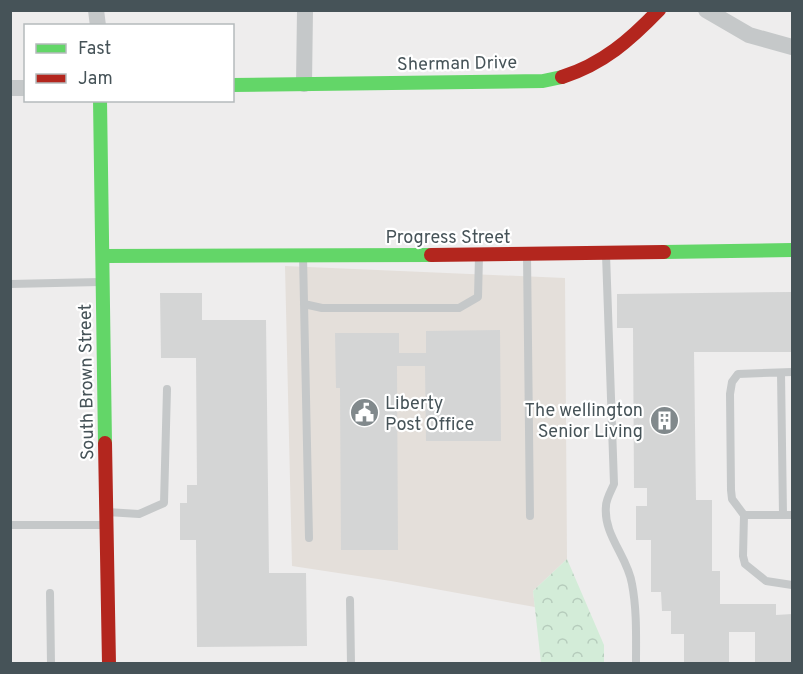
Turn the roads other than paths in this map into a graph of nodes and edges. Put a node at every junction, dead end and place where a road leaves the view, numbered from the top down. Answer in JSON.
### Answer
{"nodes":[{"id":1,"x":305,"y":10,"type":"edge"},
{"id":2,"x":659,"y":10,"type":"edge"},
{"id":3,"x":706,"y":10,"type":"edge"},
{"id":4,"x":792,"y":47,"type":"edge"},
{"id":5,"x":304,"y":84,"type":"junction"},
{"id":6,"x":234,"y":86,"type":"edge"},
{"id":7,"x":100,"y":102,"type":"edge"},
{"id":8,"x":792,"y":250,"type":"edge"},
{"id":9,"x":606,"y":253,"type":"junction"},
{"id":10,"x":479,"y":255,"type":"junction"},
{"id":11,"x":526,"y":255,"type":"junction"},
{"id":12,"x":104,"y":256,"type":"junction"},
{"id":13,"x":303,"y":256,"type":"junction"},
{"id":14,"x":104,"y":282,"type":"junction"},
{"id":15,"x":10,"y":284,"type":"edge"},
{"id":16,"x":304,"y":304,"type":"junction"},
{"id":17,"x":792,"y":372,"type":"edge"},
{"id":18,"x":781,"y":373,"type":"junction"},
{"id":19,"x":167,"y":389,"type":"dead end"},
{"id":20,"x":744,"y":515,"type":"junction"},
{"id":21,"x":788,"y":515,"type":"edge"},
{"id":22,"x":530,"y":516,"type":"dead end"},
{"id":23,"x":107,"y":518,"type":"junction"},
{"id":24,"x":10,"y":525,"type":"edge"},
{"id":25,"x":309,"y":538,"type":"dead end"},
{"id":26,"x":792,"y":585,"type":"edge"},
{"id":27,"x":50,"y":593,"type":"dead end"},
{"id":28,"x":350,"y":600,"type":"dead end"},
{"id":29,"x":51,"y":663,"type":"edge"},
{"id":30,"x":109,"y":663,"type":"edge"},
{"id":31,"x":351,"y":663,"type":"edge"},
{"id":32,"x":636,"y":663,"type":"edge"}],
"edges":[{"from":1,"to":5,"type":"street"},
{"from":2,"to":5,"type":"street","name":"Sherman Drive"},
{"from":3,"to":4,"type":"street"},
{"from":5,"to":6,"type":"street","name":"Sherman Drive"},
{"from":7,"to":12,"type":"street","name":"South Brown Street"},
{"from":8,"to":9,"type":"street","name":"Progress Street"},
{"from":9,"to":11,"type":"street","name":"Progress Street"},
{"from":9,"to":32,"type":"lane"},
{"from":10,"to":11,"type":"street","name":"Progress Street"},
{"from":10,"to":13,"type":"street","name":"Progress Street"},
{"from":10,"to":16,"type":"lane"},
{"from":11,"to":22,"type":"lane"},
{"from":12,"to":13,"type":"street","name":"Progress Street"},
{"from":12,"to":14,"type":"street","name":"South Brown Street"},
{"from":13,"to":16,"type":"lane"},
{"from":14,"to":15,"type":"lane"},
{"from":14,"to":23,"type":"street","name":"South Brown Street"},
{"from":16,"to":25,"type":"lane"},
{"from":17,"to":18,"type":"lane"},
{"from":18,"to":20,"type":"lane"},
{"from":18,"to":21,"type":"lane"},
{"from":19,"to":23,"type":"lane"},
{"from":20,"to":21,"type":"lane"},
{"from":20,"to":26,"type":"lane"},
{"from":23,"to":24,"type":"lane"},
{"from":23,"to":30,"type":"street","name":"South Brown Street"},
{"from":27,"to":29,"type":"lane"},
{"from":28,"to":31,"type":"lane"}]}
